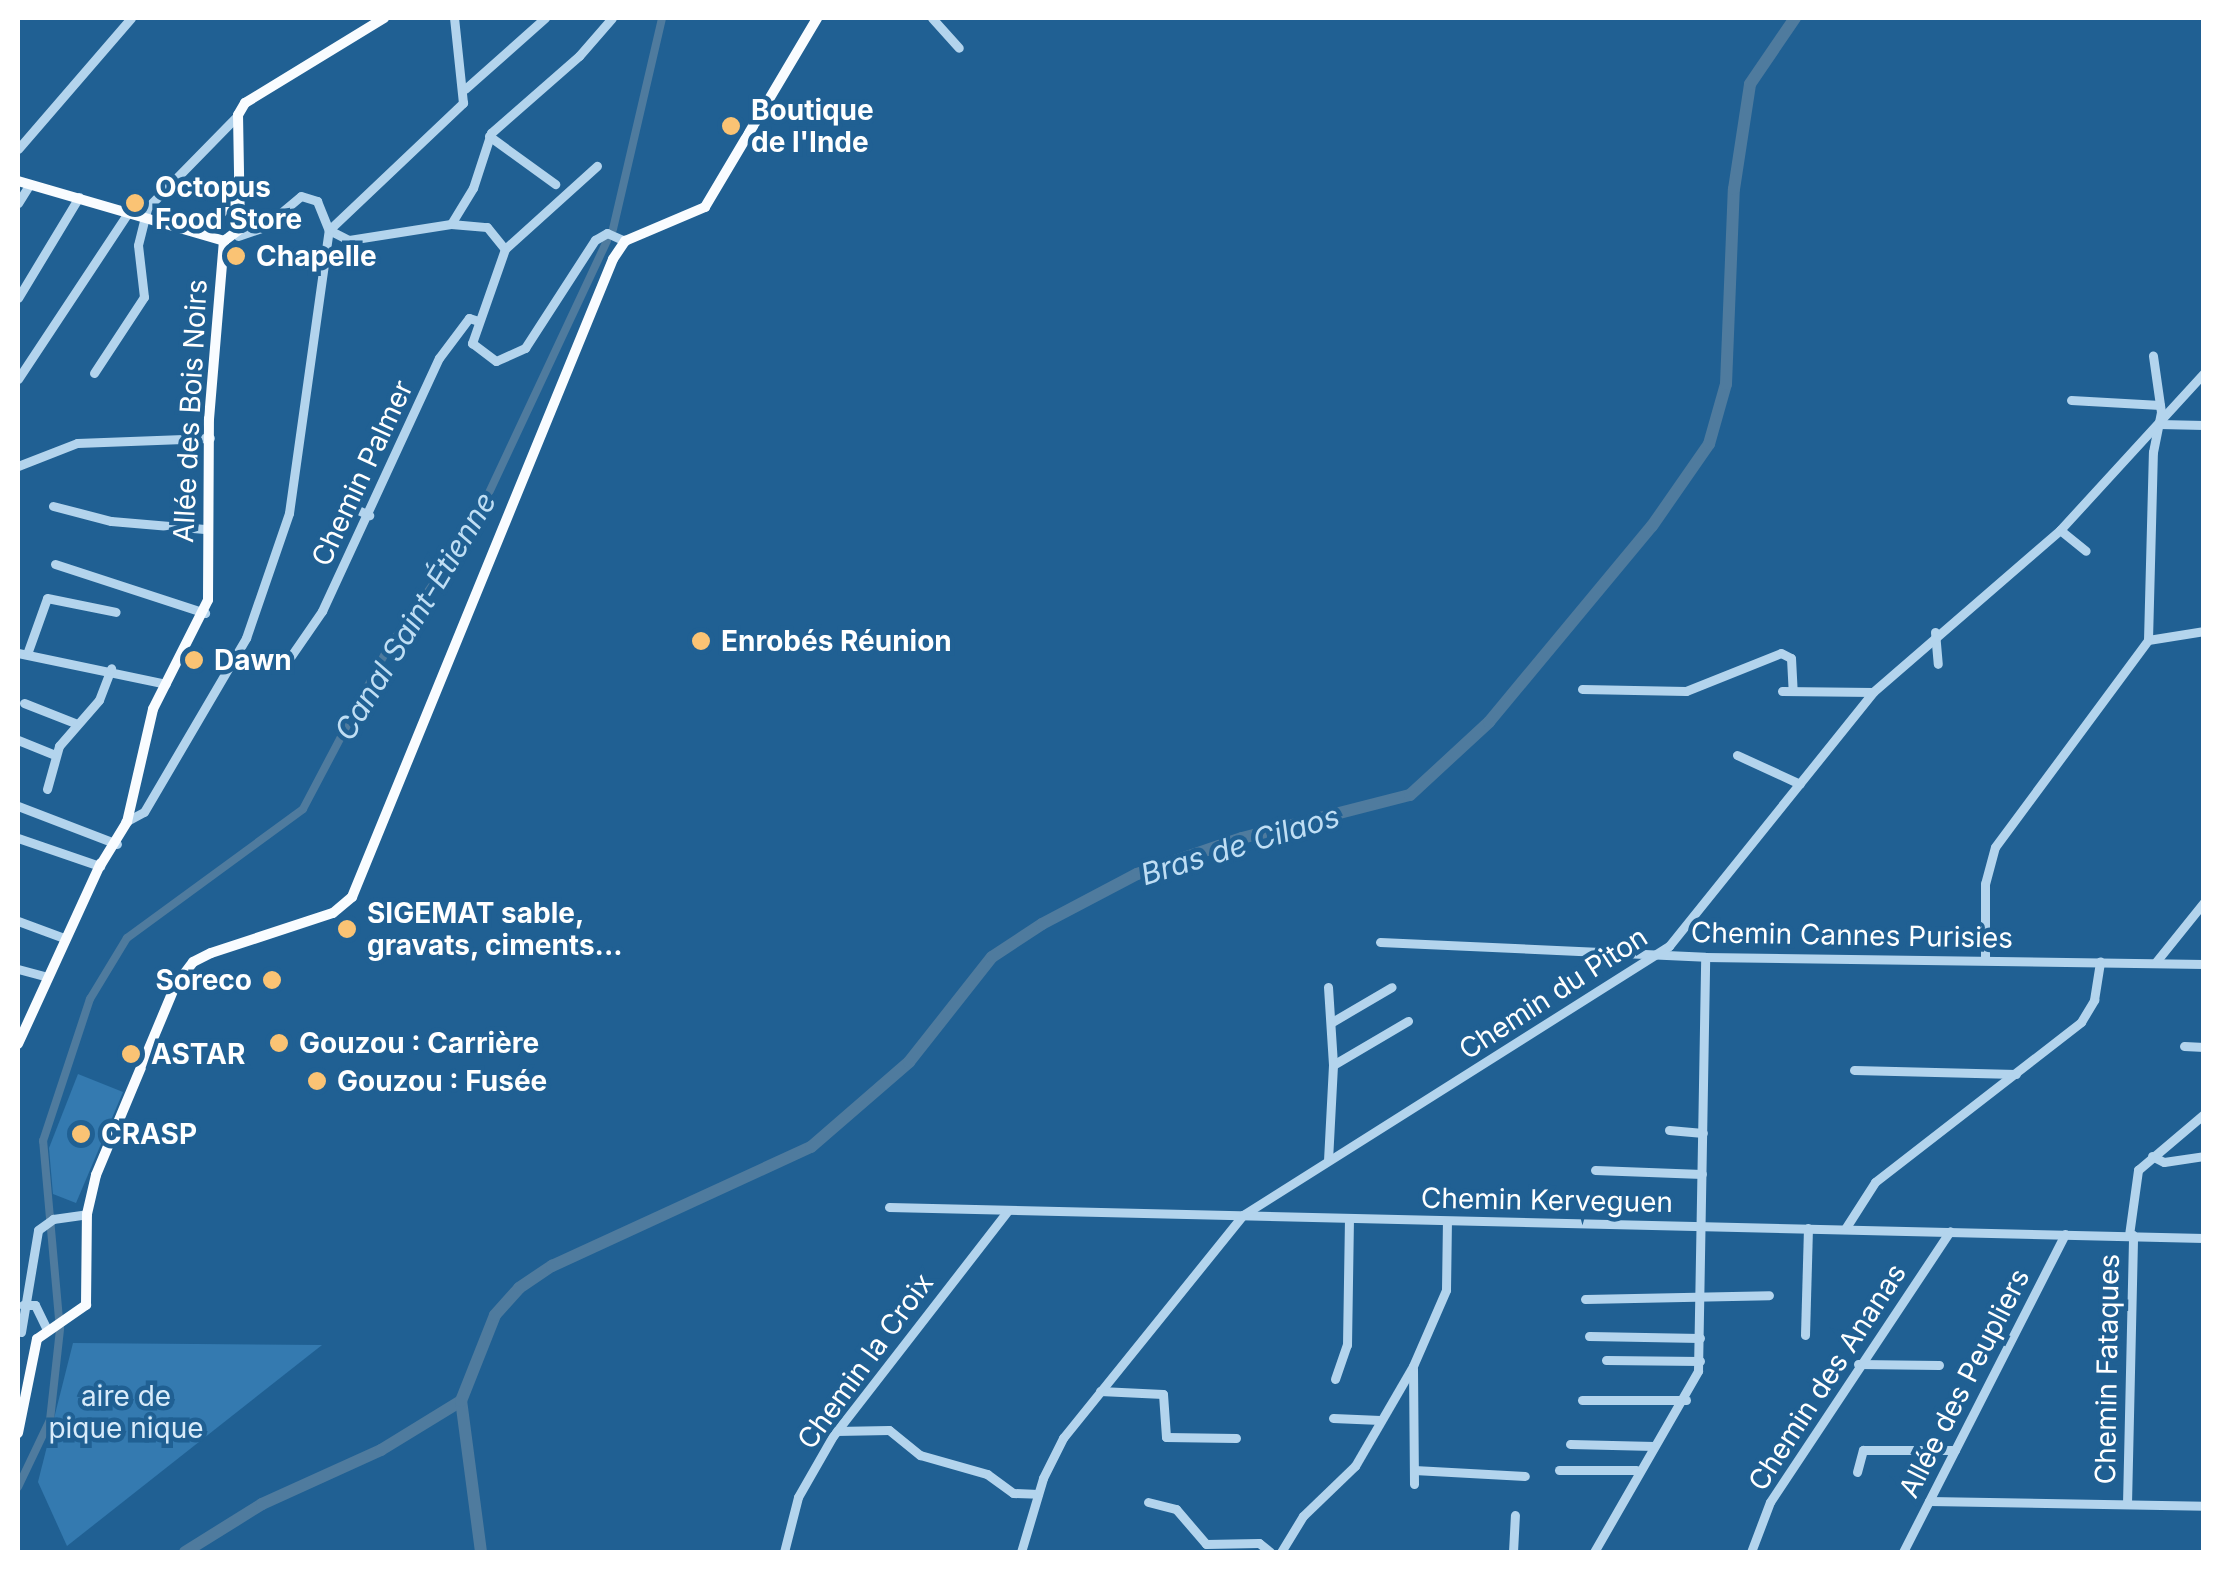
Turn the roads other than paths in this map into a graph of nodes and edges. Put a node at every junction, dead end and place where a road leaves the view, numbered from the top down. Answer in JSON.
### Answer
{"nodes":[{"id":1,"x":130,"y":18,"type":"edge"},
{"id":2,"x":384,"y":18,"type":"edge"},
{"id":3,"x":454,"y":18,"type":"edge"},
{"id":4,"x":545,"y":18,"type":"edge"},
{"id":5,"x":612,"y":18,"type":"edge"},
{"id":6,"x":818,"y":18,"type":"edge"},
{"id":7,"x":932,"y":18,"type":"edge"},
{"id":8,"x":959,"y":48,"type":"dead end"},
{"id":9,"x":465,"y":89,"type":"junction"},
{"id":10,"x":238,"y":115,"type":"junction"},
{"id":11,"x":490,"y":136,"type":"junction"},
{"id":12,"x":18,"y":149,"type":"edge"},
{"id":13,"x":597,"y":166,"type":"dead end"},
{"id":14,"x":24,"y":183,"type":"edge"},
{"id":15,"x":555,"y":184,"type":"dead end"},
{"id":16,"x":236,"y":194,"type":"junction"},
{"id":17,"x":79,"y":197,"type":"junction"},
{"id":18,"x":18,"y":203,"type":"edge"},
{"id":19,"x":129,"y":212,"type":"junction"},
{"id":20,"x":148,"y":216,"type":"junction"},
{"id":21,"x":218,"y":218,"type":"junction"},
{"id":22,"x":451,"y":224,"type":"junction"},
{"id":23,"x":238,"y":226,"type":"junction"},
{"id":24,"x":190,"y":228,"type":"junction"},
{"id":25,"x":329,"y":230,"type":"junction"},
{"id":26,"x":219,"y":238,"type":"junction"},
{"id":27,"x":625,"y":240,"type":"junction"},
{"id":28,"x":505,"y":249,"type":"junction"},
{"id":29,"x":18,"y":298,"type":"edge"},
{"id":30,"x":478,"y":320,"type":"junction"},
{"id":31,"x":2153,"y":356,"type":"dead end"},
{"id":32,"x":94,"y":373,"type":"dead end"},
{"id":33,"x":2204,"y":373,"type":"edge"},
{"id":34,"x":18,"y":379,"type":"edge"},
{"id":35,"x":2072,"y":400,"type":"dead end"},
{"id":36,"x":2160,"y":405,"type":"junction"},
{"id":37,"x":2158,"y":424,"type":"junction"},
{"id":38,"x":2204,"y":425,"type":"edge"},
{"id":39,"x":210,"y":438,"type":"junction"},
{"id":40,"x":18,"y":466,"type":"edge"},
{"id":41,"x":342,"y":503,"type":"dead end"},
{"id":42,"x":52,"y":506,"type":"dead end"},
{"id":43,"x":369,"y":515,"type":"junction"},
{"id":44,"x":205,"y":528,"type":"junction"},
{"id":45,"x":2060,"y":530,"type":"junction"},
{"id":46,"x":2086,"y":551,"type":"dead end"},
{"id":47,"x":55,"y":564,"type":"dead end"},
{"id":48,"x":116,"y":612,"type":"dead end"},
{"id":49,"x":202,"y":612,"type":"junction"},
{"id":50,"x":1936,"y":632,"type":"junction"},
{"id":51,"x":2204,"y":632,"type":"edge"},
{"id":52,"x":2148,"y":640,"type":"junction"},
{"id":53,"x":22,"y":654,"type":"edge"},
{"id":54,"x":291,"y":656,"type":"dead end"},
{"id":55,"x":1938,"y":664,"type":"dead end"},
{"id":56,"x":111,"y":668,"type":"junction"},
{"id":57,"x":166,"y":684,"type":"junction"},
{"id":58,"x":1582,"y":689,"type":"dead end"},
{"id":59,"x":1873,"y":692,"type":"junction"},
{"id":60,"x":24,"y":704,"type":"dead end"},
{"id":61,"x":75,"y":722,"type":"junction"},
{"id":62,"x":18,"y":740,"type":"edge"},
{"id":63,"x":55,"y":755,"type":"junction"},
{"id":64,"x":1738,"y":755,"type":"dead end"},
{"id":65,"x":1800,"y":784,"type":"junction"},
{"id":66,"x":47,"y":788,"type":"dead end"},
{"id":67,"x":18,"y":806,"type":"edge"},
{"id":68,"x":125,"y":822,"type":"junction"},
{"id":69,"x":18,"y":838,"type":"edge"},
{"id":70,"x":115,"y":842,"type":"junction"},
{"id":71,"x":100,"y":866,"type":"junction"},
{"id":72,"x":2204,"y":902,"type":"edge"},
{"id":73,"x":18,"y":921,"type":"edge"},
{"id":74,"x":64,"y":938,"type":"junction"},
{"id":75,"x":1380,"y":942,"type":"dead end"},
{"id":76,"x":1657,"y":955,"type":"junction"},
{"id":77,"x":1705,"y":958,"type":"junction"},
{"id":78,"x":1985,"y":958,"type":"junction"},
{"id":79,"x":2100,"y":961,"type":"junction"},
{"id":80,"x":2155,"y":963,"type":"junction"},
{"id":81,"x":2204,"y":964,"type":"edge"},
{"id":82,"x":18,"y":969,"type":"edge"},
{"id":83,"x":46,"y":978,"type":"junction"},
{"id":84,"x":1328,"y":988,"type":"dead end"},
{"id":85,"x":1392,"y":988,"type":"dead end"},
{"id":86,"x":1408,"y":1021,"type":"dead end"},
{"id":87,"x":1332,"y":1022,"type":"junction"},
{"id":88,"x":18,"y":1044,"type":"edge"},
{"id":89,"x":2184,"y":1046,"type":"dead end"},
{"id":90,"x":2204,"y":1047,"type":"edge"},
{"id":91,"x":1333,"y":1064,"type":"junction"},
{"id":92,"x":1854,"y":1070,"type":"dead end"},
{"id":93,"x":2018,"y":1074,"type":"junction"},
{"id":94,"x":2204,"y":1114,"type":"edge"},
{"id":95,"x":1668,"y":1130,"type":"dead end"},
{"id":96,"x":1703,"y":1132,"type":"junction"},
{"id":97,"x":2152,"y":1156,"type":"junction"},
{"id":98,"x":2204,"y":1156,"type":"edge"},
{"id":99,"x":1328,"y":1160,"type":"junction"},
{"id":100,"x":1595,"y":1170,"type":"dead end"},
{"id":101,"x":1702,"y":1174,"type":"junction"},
{"id":102,"x":890,"y":1207,"type":"dead end"},
{"id":103,"x":1008,"y":1210,"type":"junction"},
{"id":104,"x":87,"y":1214,"type":"junction"},
{"id":105,"x":1244,"y":1215,"type":"junction"},
{"id":106,"x":1348,"y":1218,"type":"junction"},
{"id":107,"x":1447,"y":1220,"type":"junction"},
{"id":108,"x":1701,"y":1226,"type":"junction"},
{"id":109,"x":1808,"y":1228,"type":"junction"},
{"id":110,"x":1845,"y":1229,"type":"junction"},
{"id":111,"x":1950,"y":1231,"type":"junction"},
{"id":112,"x":2064,"y":1234,"type":"junction"},
{"id":113,"x":2131,"y":1235,"type":"junction"},
{"id":114,"x":2204,"y":1238,"type":"edge"},
{"id":115,"x":1769,"y":1294,"type":"dead end"},
{"id":116,"x":1701,"y":1295,"type":"junction"},
{"id":117,"x":1585,"y":1298,"type":"dead end"},
{"id":118,"x":23,"y":1305,"type":"junction"},
{"id":119,"x":48,"y":1327,"type":"junction"},
{"id":120,"x":21,"y":1332,"type":"dead end"},
{"id":121,"x":1806,"y":1335,"type":"dead end"},
{"id":122,"x":1590,"y":1336,"type":"dead end"},
{"id":123,"x":1700,"y":1338,"type":"junction"},
{"id":124,"x":1606,"y":1360,"type":"dead end"},
{"id":125,"x":1700,"y":1361,"type":"junction"},
{"id":126,"x":1858,"y":1364,"type":"junction"},
{"id":127,"x":1939,"y":1365,"type":"dead end"},
{"id":128,"x":1413,"y":1366,"type":"junction"},
{"id":129,"x":1335,"y":1379,"type":"dead end"},
{"id":130,"x":1100,"y":1391,"type":"junction"},
{"id":131,"x":1582,"y":1400,"type":"dead end"},
{"id":132,"x":1686,"y":1400,"type":"junction"},
{"id":133,"x":1333,"y":1418,"type":"dead end"},
{"id":134,"x":1380,"y":1420,"type":"junction"},
{"id":135,"x":836,"y":1431,"type":"junction"},
{"id":136,"x":18,"y":1434,"type":"edge"},
{"id":137,"x":1236,"y":1438,"type":"dead end"},
{"id":138,"x":1570,"y":1444,"type":"dead end"},
{"id":139,"x":1654,"y":1446,"type":"junction"},
{"id":140,"x":1955,"y":1450,"type":"junction"},
{"id":141,"x":1414,"y":1470,"type":"junction"},
{"id":142,"x":1559,"y":1470,"type":"dead end"},
{"id":143,"x":1636,"y":1470,"type":"junction"},
{"id":144,"x":1858,"y":1472,"type":"dead end"},
{"id":145,"x":1526,"y":1476,"type":"dead end"},
{"id":146,"x":1414,"y":1484,"type":"dead end"},
{"id":147,"x":1038,"y":1494,"type":"junction"},
{"id":148,"x":1929,"y":1501,"type":"junction"},
{"id":149,"x":1148,"y":1502,"type":"dead end"},
{"id":150,"x":2127,"y":1504,"type":"junction"},
{"id":151,"x":2204,"y":1506,"type":"edge"},
{"id":152,"x":1515,"y":1515,"type":"dead end"},
{"id":153,"x":784,"y":1552,"type":"edge"},
{"id":154,"x":1020,"y":1552,"type":"edge"},
{"id":155,"x":1270,"y":1552,"type":"edge"},
{"id":156,"x":1282,"y":1552,"type":"edge"},
{"id":157,"x":1513,"y":1552,"type":"edge"},
{"id":158,"x":1594,"y":1552,"type":"edge"},
{"id":159,"x":1751,"y":1552,"type":"edge"},
{"id":160,"x":1903,"y":1552,"type":"edge"}],
"edges":[{"from":1,"to":12,"type":"street"},
{"from":2,"to":10,"type":"main road"},
{"from":3,"to":9,"type":"street"},
{"from":4,"to":9,"type":"street"},
{"from":5,"to":11,"type":"street"},
{"from":6,"to":27,"type":"main road"},
{"from":7,"to":8,"type":"street"},
{"from":9,"to":25,"type":"street"},
{"from":10,"to":16,"type":"main road"},
{"from":10,"to":20,"type":"street"},
{"from":11,"to":15,"type":"street"},
{"from":11,"to":22,"type":"street"},
{"from":13,"to":28,"type":"street"},
{"from":14,"to":17,"type":"main road"},
{"from":14,"to":18,"type":"street"},
{"from":16,"to":21,"type":"main road"},
{"from":16,"to":23,"type":"main road"},
{"from":17,"to":19,"type":"main road"},
{"from":17,"to":29,"type":"street"},
{"from":19,"to":20,"type":"main road"},
{"from":19,"to":34,"type":"street"},
{"from":20,"to":24,"type":"main road"},
{"from":20,"to":32,"type":"street"},
{"from":21,"to":23,"type":"main road"},
{"from":21,"to":24,"type":"main road"},
{"from":21,"to":26,"type":"main road","name":"Allée des Bois Noirs"},
{"from":22,"to":25,"type":"street"},
{"from":22,"to":28,"type":"street"},
{"from":23,"to":25,"type":"street"},
{"from":23,"to":26,"type":"main road"},
{"from":24,"to":26,"type":"main road"},
{"from":25,"to":68,"type":"street"},
{"from":26,"to":39,"type":"main road","name":"Allée des Bois Noirs"},
{"from":27,"to":30,"type":"street"},
{"from":27,"to":104,"type":"main road"},
{"from":28,"to":30,"type":"street"},
{"from":30,"to":43,"type":"street","name":"Chemin Palmer"},
{"from":31,"to":36,"type":"street"},
{"from":33,"to":37,"type":"street","name":"Chemin du Piton"},
{"from":35,"to":36,"type":"street"},
{"from":36,"to":37,"type":"street"},
{"from":37,"to":38,"type":"street"},
{"from":37,"to":45,"type":"street","name":"Chemin du Piton"},
{"from":37,"to":52,"type":"street"},
{"from":39,"to":40,"type":"street"},
{"from":39,"to":44,"type":"main road","name":"Allée des Bois Noirs"},
{"from":41,"to":43,"type":"street"},
{"from":42,"to":44,"type":"street"},
{"from":43,"to":54,"type":"street","name":"Chemin Palmer"},
{"from":44,"to":49,"type":"main road","name":"Allée des Bois Noirs"},
{"from":45,"to":46,"type":"street"},
{"from":45,"to":50,"type":"street","name":"Chemin du Piton"},
{"from":47,"to":49,"type":"street"},
{"from":48,"to":53,"type":"street"},
{"from":49,"to":57,"type":"main road","name":"Allée des Bois Noirs"},
{"from":50,"to":55,"type":"street"},
{"from":50,"to":59,"type":"street","name":"Chemin du Piton"},
{"from":51,"to":52,"type":"street"},
{"from":52,"to":78,"type":"street"},
{"from":53,"to":56,"type":"street"},
{"from":56,"to":57,"type":"street"},
{"from":56,"to":61,"type":"street"},
{"from":57,"to":68,"type":"main road","name":"Allée des Bois Noirs"},
{"from":58,"to":59,"type":"street"},
{"from":59,"to":65,"type":"street","name":"Chemin du Piton"},
{"from":60,"to":61,"type":"street"},
{"from":61,"to":63,"type":"street"},
{"from":62,"to":63,"type":"street"},
{"from":63,"to":66,"type":"street"},
{"from":64,"to":65,"type":"street"},
{"from":65,"to":76,"type":"street","name":"Chemin du Piton"},
{"from":67,"to":70,"type":"street"},
{"from":68,"to":70,"type":"main road","name":"Allée des Bois Noirs"},
{"from":69,"to":71,"type":"street"},
{"from":70,"to":71,"type":"main road","name":"Allée des Bois Noirs"},
{"from":71,"to":74,"type":"main road","name":"Allée des Bois Noirs"},
{"from":72,"to":80,"type":"street"},
{"from":73,"to":74,"type":"street"},
{"from":74,"to":83,"type":"main road","name":"Allée des Bois Noirs"},
{"from":75,"to":76,"type":"street","name":"Chemin Cannes Purisies"},
{"from":76,"to":77,"type":"street","name":"Chemin Cannes Purisies"},
{"from":76,"to":99,"type":"street","name":"Chemin du Piton"},
{"from":77,"to":78,"type":"street","name":"Chemin Cannes Purisies"},
{"from":77,"to":96,"type":"street"},
{"from":78,"to":79,"type":"street","name":"Chemin Cannes Purisies"},
{"from":79,"to":80,"type":"street","name":"Chemin Cannes Purisies"},
{"from":79,"to":93,"type":"street"},
{"from":80,"to":81,"type":"street","name":"Chemin Cannes Purisies"},
{"from":82,"to":83,"type":"street"},
{"from":83,"to":88,"type":"main road","name":"Allée des Bois Noirs"},
{"from":84,"to":87,"type":"street"},
{"from":85,"to":87,"type":"street"},
{"from":86,"to":91,"type":"street"},
{"from":87,"to":91,"type":"street"},
{"from":89,"to":90,"type":"street"},
{"from":91,"to":99,"type":"street"},
{"from":92,"to":93,"type":"street"},
{"from":93,"to":110,"type":"street"},
{"from":94,"to":97,"type":"street"},
{"from":95,"to":96,"type":"street"},
{"from":96,"to":101,"type":"street"},
{"from":97,"to":98,"type":"street"},
{"from":97,"to":113,"type":"street","name":"Chemin Fataques"},
{"from":99,"to":105,"type":"street","name":"Chemin du Piton"},
{"from":100,"to":101,"type":"street"},
{"from":101,"to":108,"type":"street"},
{"from":102,"to":103,"type":"street","name":"Chemin Kerveguen"},
{"from":103,"to":105,"type":"street","name":"Chemin Kerveguen"},
{"from":103,"to":135,"type":"street","name":"Chemin la Croix"},
{"from":104,"to":118,"type":"street"},
{"from":104,"to":119,"type":"main road"},
{"from":105,"to":106,"type":"street","name":"Chemin Kerveguen"},
{"from":105,"to":130,"type":"street","name":"Chemin du Piton"},
{"from":106,"to":107,"type":"street","name":"Chemin Kerveguen"},
{"from":106,"to":129,"type":"street"},
{"from":107,"to":108,"type":"street","name":"Chemin Kerveguen"},
{"from":107,"to":128,"type":"street"},
{"from":108,"to":109,"type":"street","name":"Chemin Kerveguen"},
{"from":108,"to":116,"type":"street"},
{"from":109,"to":110,"type":"street","name":"Chemin Kerveguen"},
{"from":109,"to":121,"type":"street"},
{"from":110,"to":111,"type":"street","name":"Chemin Kerveguen"},
{"from":111,"to":112,"type":"street","name":"Chemin Kerveguen"},
{"from":111,"to":126,"type":"street","name":"Chemin des Ananas"},
{"from":112,"to":113,"type":"street","name":"Chemin Kerveguen"},
{"from":112,"to":140,"type":"street","name":"Allée des Peupliers"},
{"from":113,"to":114,"type":"street","name":"Chemin Kerveguen"},
{"from":113,"to":150,"type":"street","name":"Chemin Fataques"},
{"from":115,"to":116,"type":"street"},
{"from":116,"to":117,"type":"street"},
{"from":116,"to":123,"type":"street"},
{"from":118,"to":119,"type":"street"},
{"from":118,"to":120,"type":"street"},
{"from":119,"to":136,"type":"main road"},
{"from":122,"to":123,"type":"street"},
{"from":123,"to":125,"type":"street"},
{"from":124,"to":125,"type":"street"},
{"from":125,"to":132,"type":"street"},
{"from":126,"to":127,"type":"street"},
{"from":126,"to":159,"type":"street","name":"Chemin des Ananas"},
{"from":128,"to":134,"type":"street"},
{"from":128,"to":141,"type":"street"},
{"from":130,"to":137,"type":"street"},
{"from":130,"to":147,"type":"street","name":"Chemin du Piton"},
{"from":131,"to":132,"type":"street"},
{"from":132,"to":139,"type":"street"},
{"from":133,"to":134,"type":"street"},
{"from":134,"to":156,"type":"street"},
{"from":135,"to":147,"type":"street"},
{"from":135,"to":153,"type":"street","name":"Chemin la Croix"},
{"from":138,"to":139,"type":"street"},
{"from":139,"to":143,"type":"street"},
{"from":140,"to":144,"type":"street"},
{"from":140,"to":148,"type":"street","name":"Allée des Peupliers"},
{"from":141,"to":145,"type":"street"},
{"from":141,"to":146,"type":"street"},
{"from":142,"to":143,"type":"street"},
{"from":143,"to":158,"type":"street"},
{"from":147,"to":154,"type":"street","name":"Chemin du Piton"},
{"from":148,"to":150,"type":"street"},
{"from":148,"to":160,"type":"street","name":"Allée des Peupliers"},
{"from":149,"to":155,"type":"street"},
{"from":150,"to":151,"type":"street"},
{"from":152,"to":157,"type":"street"}]}
